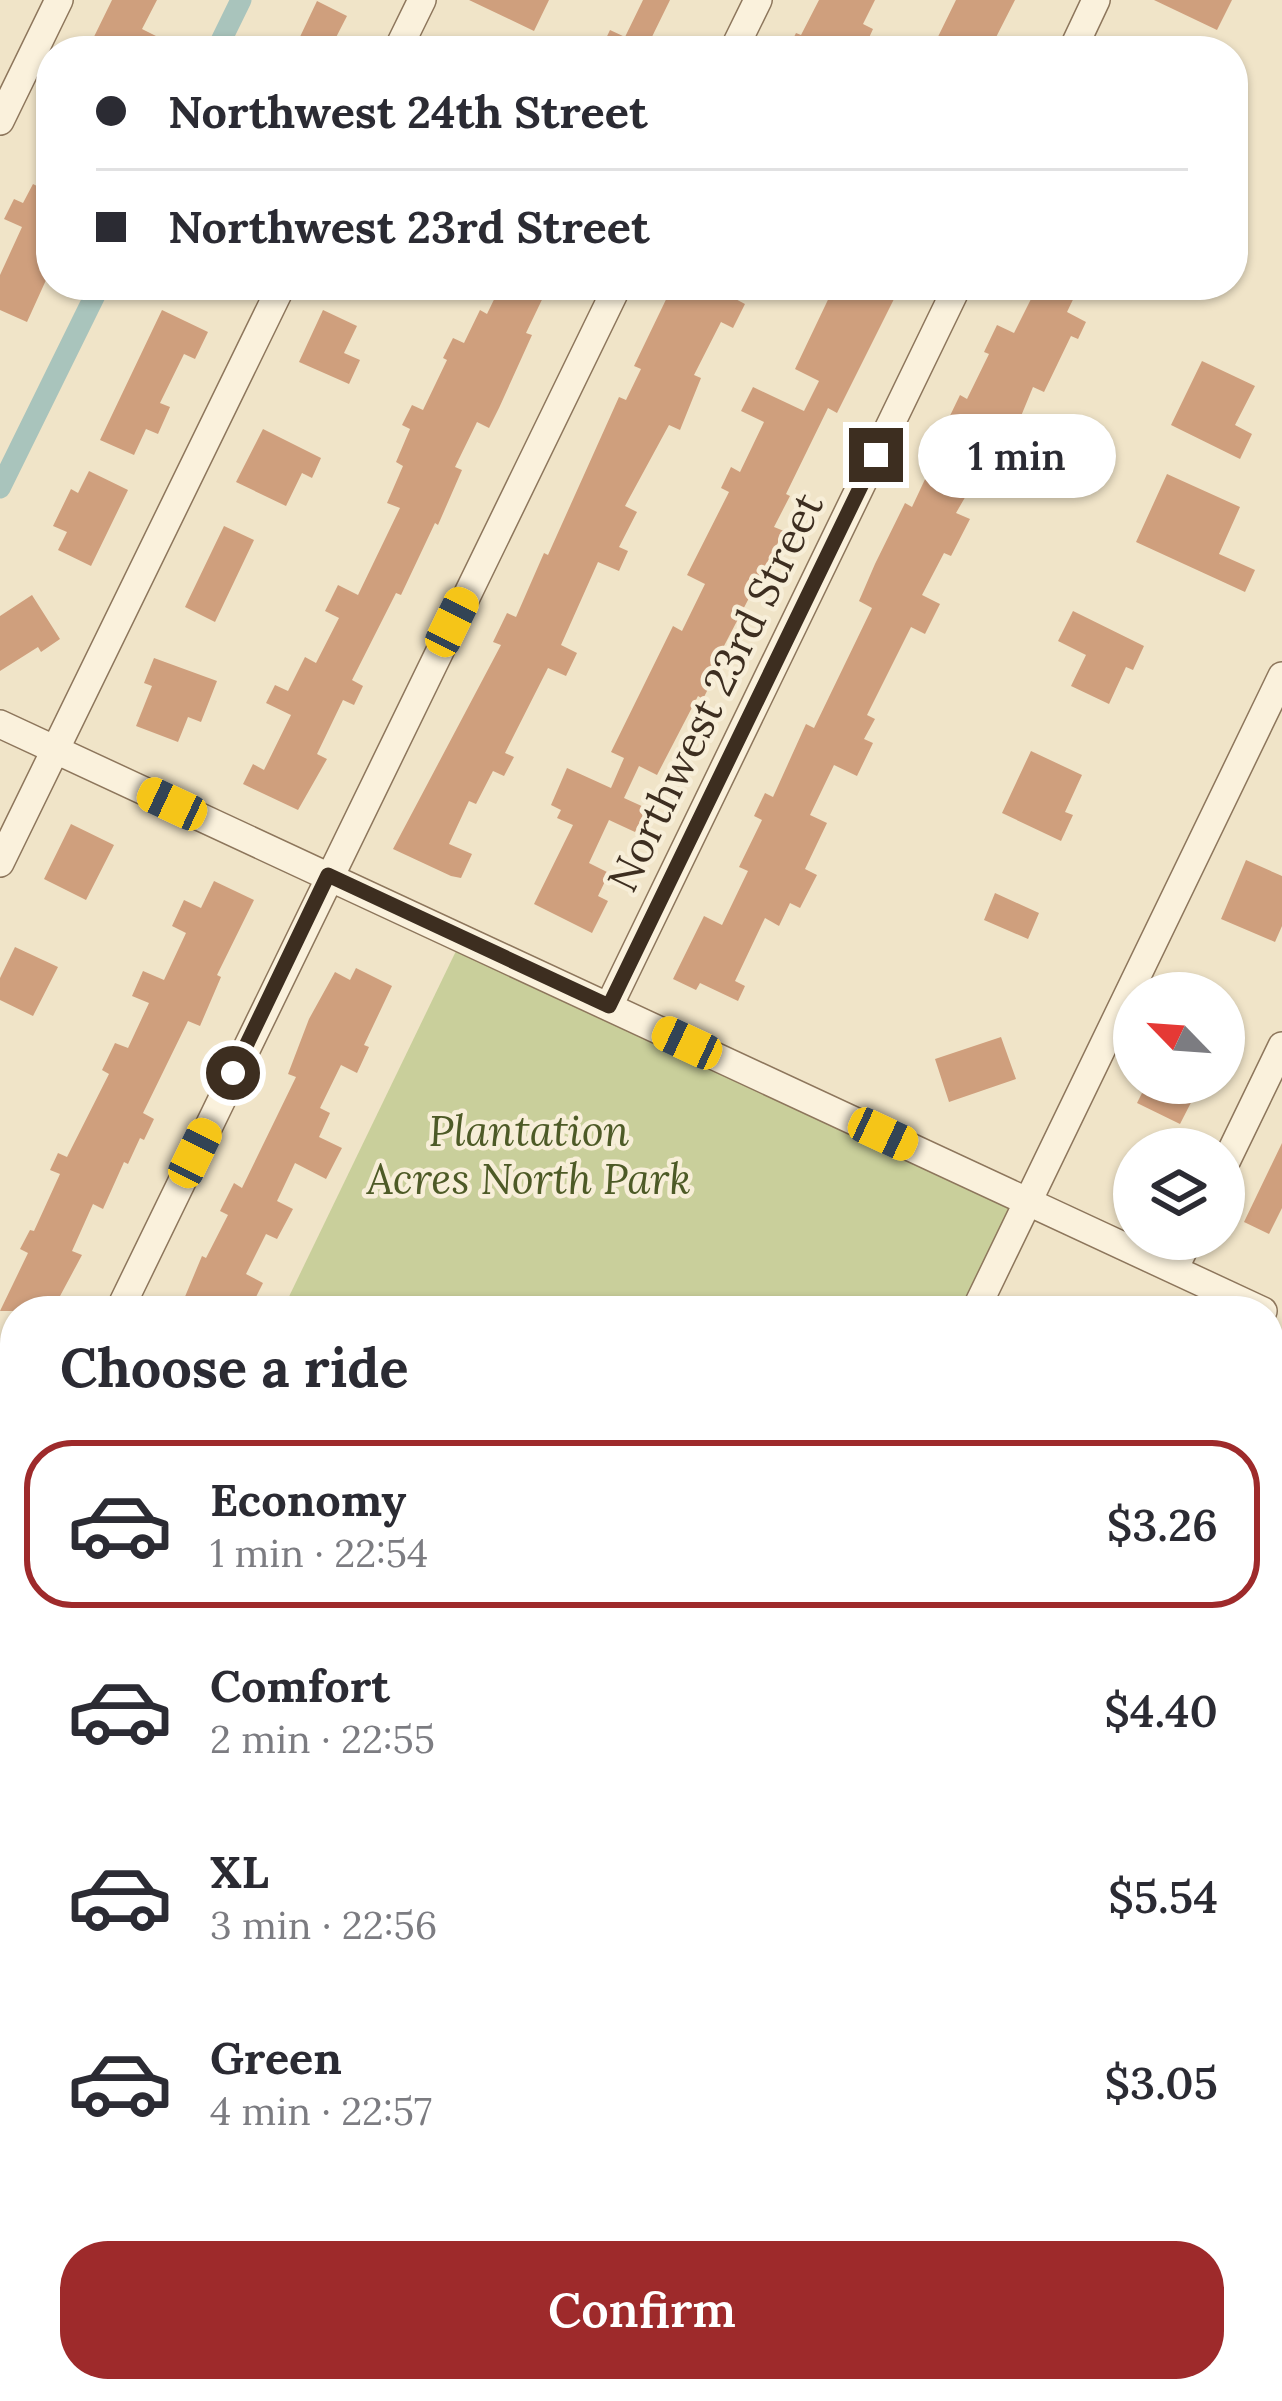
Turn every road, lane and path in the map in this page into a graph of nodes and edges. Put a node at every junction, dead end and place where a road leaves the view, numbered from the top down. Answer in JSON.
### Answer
{"nodes":[{"id":1,"x":59,"y":0,"type":"edge"},
{"id":2,"x":422,"y":0,"type":"edge"},
{"id":3,"x":758,"y":0,"type":"edge"},
{"id":4,"x":1096,"y":0,"type":"edge"},
{"id":5,"x":41,"y":36,"type":"edge"},
{"id":6,"x":404,"y":36,"type":"edge"},
{"id":7,"x":740,"y":36,"type":"edge"},
{"id":8,"x":1079,"y":36,"type":"edge"},
{"id":9,"x":36,"y":47,"type":"edge"},
{"id":10,"x":0,"y":121,"type":"edge"},
{"id":11,"x":275,"y":300,"type":"edge"},
{"id":12,"x":611,"y":300,"type":"edge"},
{"id":13,"x":951,"y":300,"type":"edge"},
{"id":14,"x":1282,"y":676,"type":"edge"},
{"id":15,"x":0,"y":724,"type":"edge"},
{"id":16,"x":55,"y":750,"type":"junction"},
{"id":17,"x":0,"y":863,"type":"edge"},
{"id":18,"x":328,"y":875,"type":"junction"},
{"id":19,"x":609,"y":1006,"type":"junction"},
{"id":20,"x":1282,"y":1046,"type":"edge"},
{"id":21,"x":1242,"y":1128,"type":"edge"},
{"id":22,"x":1029,"y":1201,"type":"junction"},
{"id":23,"x":1178,"y":1260,"type":"edge"},
{"id":24,"x":1174,"y":1269,"type":"junction"},
{"id":25,"x":126,"y":1296,"type":"edge"},
{"id":26,"x":982,"y":1296,"type":"edge"},
{"id":27,"x":1232,"y":1296,"type":"edge"}],
"edges":[{"from":1,"to":5,"type":"street"},
{"from":2,"to":6,"type":"street"},
{"from":3,"to":7,"type":"street"},
{"from":4,"to":8,"type":"street"},
{"from":9,"to":10,"type":"street"},
{"from":11,"to":16,"type":"street"},
{"from":12,"to":18,"type":"street"},
{"from":13,"to":19,"type":"street","name":"Northwest 23rd Street"},
{"from":14,"to":22,"type":"street"},
{"from":15,"to":16,"type":"street"},
{"from":16,"to":17,"type":"street"},
{"from":16,"to":18,"type":"street"},
{"from":18,"to":19,"type":"street"},
{"from":18,"to":25,"type":"street"},
{"from":19,"to":22,"type":"street"},
{"from":20,"to":21,"type":"street"},
{"from":22,"to":24,"type":"street"},
{"from":22,"to":26,"type":"street"},
{"from":23,"to":24,"type":"street"},
{"from":24,"to":27,"type":"street"}]}
